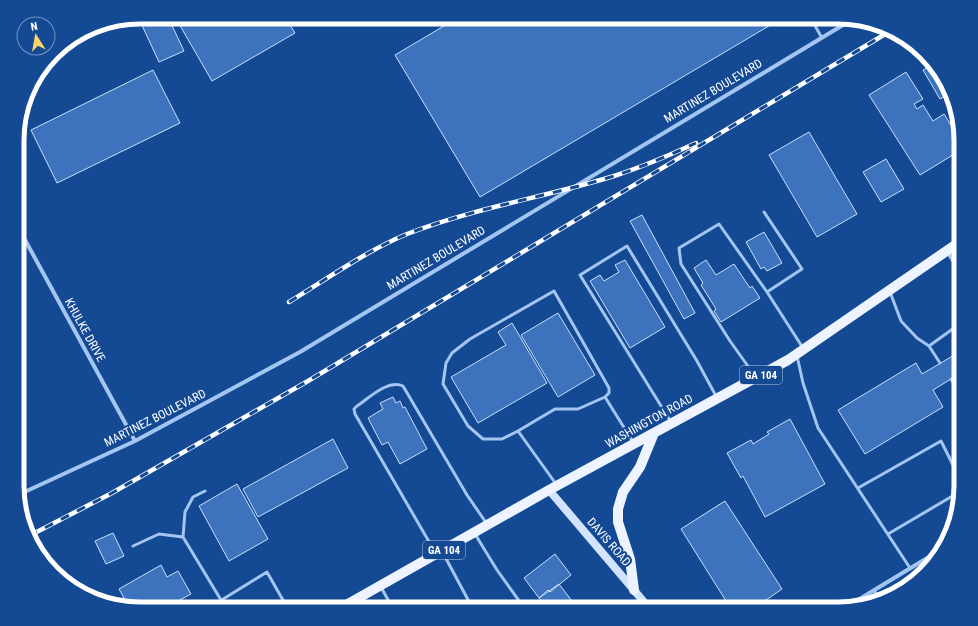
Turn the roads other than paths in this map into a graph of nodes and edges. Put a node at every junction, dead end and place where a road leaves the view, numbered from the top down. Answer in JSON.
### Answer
{"nodes":[{"id":1,"x":814,"y":24,"type":"edge"},
{"id":2,"x":844,"y":24,"type":"edge"},
{"id":3,"x":822,"y":38,"type":"junction"},
{"id":4,"x":764,"y":212,"type":"dead end"},
{"id":5,"x":24,"y":238,"type":"edge"},
{"id":6,"x":954,"y":245,"type":"edge"},
{"id":7,"x":946,"y":250,"type":"junction"},
{"id":8,"x":954,"y":262,"type":"edge"},
{"id":9,"x":889,"y":290,"type":"junction"},
{"id":10,"x":767,"y":292,"type":"junction"},
{"id":11,"x":954,"y":328,"type":"edge"},
{"id":12,"x":928,"y":346,"type":"junction"},
{"id":13,"x":800,"y":352,"type":"junction"},
{"id":14,"x":940,"y":363,"type":"dead end"},
{"id":15,"x":756,"y":377,"type":"junction"},
{"id":16,"x":951,"y":379,"type":"dead end"},
{"id":17,"x":954,"y":384,"type":"edge"},
{"id":18,"x":605,"y":398,"type":"junction"},
{"id":19,"x":717,"y":399,"type":"junction"},
{"id":20,"x":672,"y":424,"type":"junction"},
{"id":21,"x":518,"y":430,"type":"junction"},
{"id":22,"x":654,"y":433,"type":"junction"},
{"id":23,"x":135,"y":441,"type":"junction"},
{"id":24,"x":634,"y":444,"type":"junction"},
{"id":25,"x":954,"y":467,"type":"edge"},
{"id":26,"x":553,"y":488,"type":"junction"},
{"id":27,"x":858,"y":488,"type":"junction"},
{"id":28,"x":205,"y":491,"type":"dead end"},
{"id":29,"x":24,"y":492,"type":"edge"},
{"id":30,"x":954,"y":494,"type":"edge"},
{"id":31,"x":488,"y":525,"type":"junction"},
{"id":32,"x":474,"y":533,"type":"junction"},
{"id":33,"x":888,"y":534,"type":"junction"},
{"id":34,"x":183,"y":537,"type":"junction"},
{"id":35,"x":134,"y":546,"type":"dead end"},
{"id":36,"x":439,"y":552,"type":"junction"},
{"id":37,"x":931,"y":555,"type":"edge"},
{"id":38,"x":910,"y":568,"type":"junction"},
{"id":39,"x":380,"y":586,"type":"junction"},
{"id":40,"x":634,"y":590,"type":"junction"},
{"id":41,"x":874,"y":590,"type":"junction"},
{"id":42,"x":877,"y":595,"type":"edge"},
{"id":43,"x":222,"y":600,"type":"junction"},
{"id":44,"x":858,"y":600,"type":"edge"},
{"id":45,"x":219,"y":602,"type":"edge"},
{"id":46,"x":284,"y":602,"type":"edge"},
{"id":47,"x":351,"y":602,"type":"edge"},
{"id":48,"x":389,"y":602,"type":"edge"},
{"id":49,"x":468,"y":602,"type":"edge"},
{"id":50,"x":521,"y":602,"type":"edge"},
{"id":51,"x":644,"y":602,"type":"edge"}],
"edges":[{"from":1,"to":3,"type":"lane"},
{"from":2,"to":3,"type":"street","name":"MARTINEZ BOULEVARD"},
{"from":3,"to":23,"type":"street","name":"MARTINEZ BOULEVARD"},
{"from":4,"to":10,"type":"lane"},
{"from":5,"to":23,"type":"street","name":"KHULKE DRIVE"},
{"from":6,"to":7,"type":"main road","name":"WASHINGTON ROAD","number":"GA 104"},
{"from":7,"to":8,"type":"street"},
{"from":7,"to":9,"type":"main road","name":"WASHINGTON ROAD","number":"GA 104"},
{"from":9,"to":12,"type":"lane"},
{"from":9,"to":13,"type":"main road","name":"WASHINGTON ROAD","number":"GA 104"},
{"from":10,"to":13,"type":"lane"},
{"from":10,"to":15,"type":"lane"},
{"from":11,"to":12,"type":"lane"},
{"from":12,"to":14,"type":"lane"},
{"from":13,"to":15,"type":"main road","name":"WASHINGTON ROAD","number":"GA 104"},
{"from":13,"to":27,"type":"lane"},
{"from":15,"to":19,"type":"main road","name":"WASHINGTON ROAD","number":"GA 104"},
{"from":16,"to":17,"type":"lane"},
{"from":18,"to":21,"type":"lane"},
{"from":18,"to":21,"type":"lane"},
{"from":18,"to":24,"type":"lane"},
{"from":19,"to":20,"type":"main road","name":"WASHINGTON ROAD","number":"GA 104"},
{"from":19,"to":20,"type":"lane"},
{"from":20,"to":22,"type":"main road","name":"WASHINGTON ROAD","number":"GA 104"},
{"from":21,"to":26,"type":"lane"},
{"from":22,"to":24,"type":"main road","name":"WASHINGTON ROAD","number":"GA 104"},
{"from":22,"to":40,"type":"main road"},
{"from":23,"to":29,"type":"street","name":"MARTINEZ BOULEVARD"},
{"from":24,"to":26,"type":"main road","name":"WASHINGTON ROAD","number":"GA 104"},
{"from":25,"to":27,"type":"lane"},
{"from":26,"to":31,"type":"main road","name":"WASHINGTON ROAD","number":"GA 104"},
{"from":26,"to":40,"type":"main road","name":"DAVIS ROAD"},
{"from":27,"to":33,"type":"lane"},
{"from":28,"to":34,"type":"lane"},
{"from":30,"to":33,"type":"lane"},
{"from":31,"to":32,"type":"main road","name":"WASHINGTON ROAD","number":"GA 104"},
{"from":31,"to":36,"type":"lane"},
{"from":32,"to":36,"type":"main road","name":"WASHINGTON ROAD","number":"GA 104"},
{"from":32,"to":50,"type":"lane"},
{"from":33,"to":38,"type":"lane"},
{"from":34,"to":35,"type":"lane"},
{"from":34,"to":43,"type":"lane"},
{"from":36,"to":39,"type":"main road","name":"WASHINGTON ROAD","number":"GA 104"},
{"from":36,"to":49,"type":"lane"},
{"from":37,"to":38,"type":"street"},
{"from":38,"to":41,"type":"street"},
{"from":39,"to":47,"type":"main road","name":"WASHINGTON ROAD","number":"GA 104"},
{"from":39,"to":48,"type":"lane"},
{"from":40,"to":51,"type":"main road","name":"DAVIS ROAD"},
{"from":41,"to":42,"type":"lane"},
{"from":41,"to":44,"type":"street"},
{"from":43,"to":45,"type":"lane"},
{"from":43,"to":46,"type":"lane"}]}
